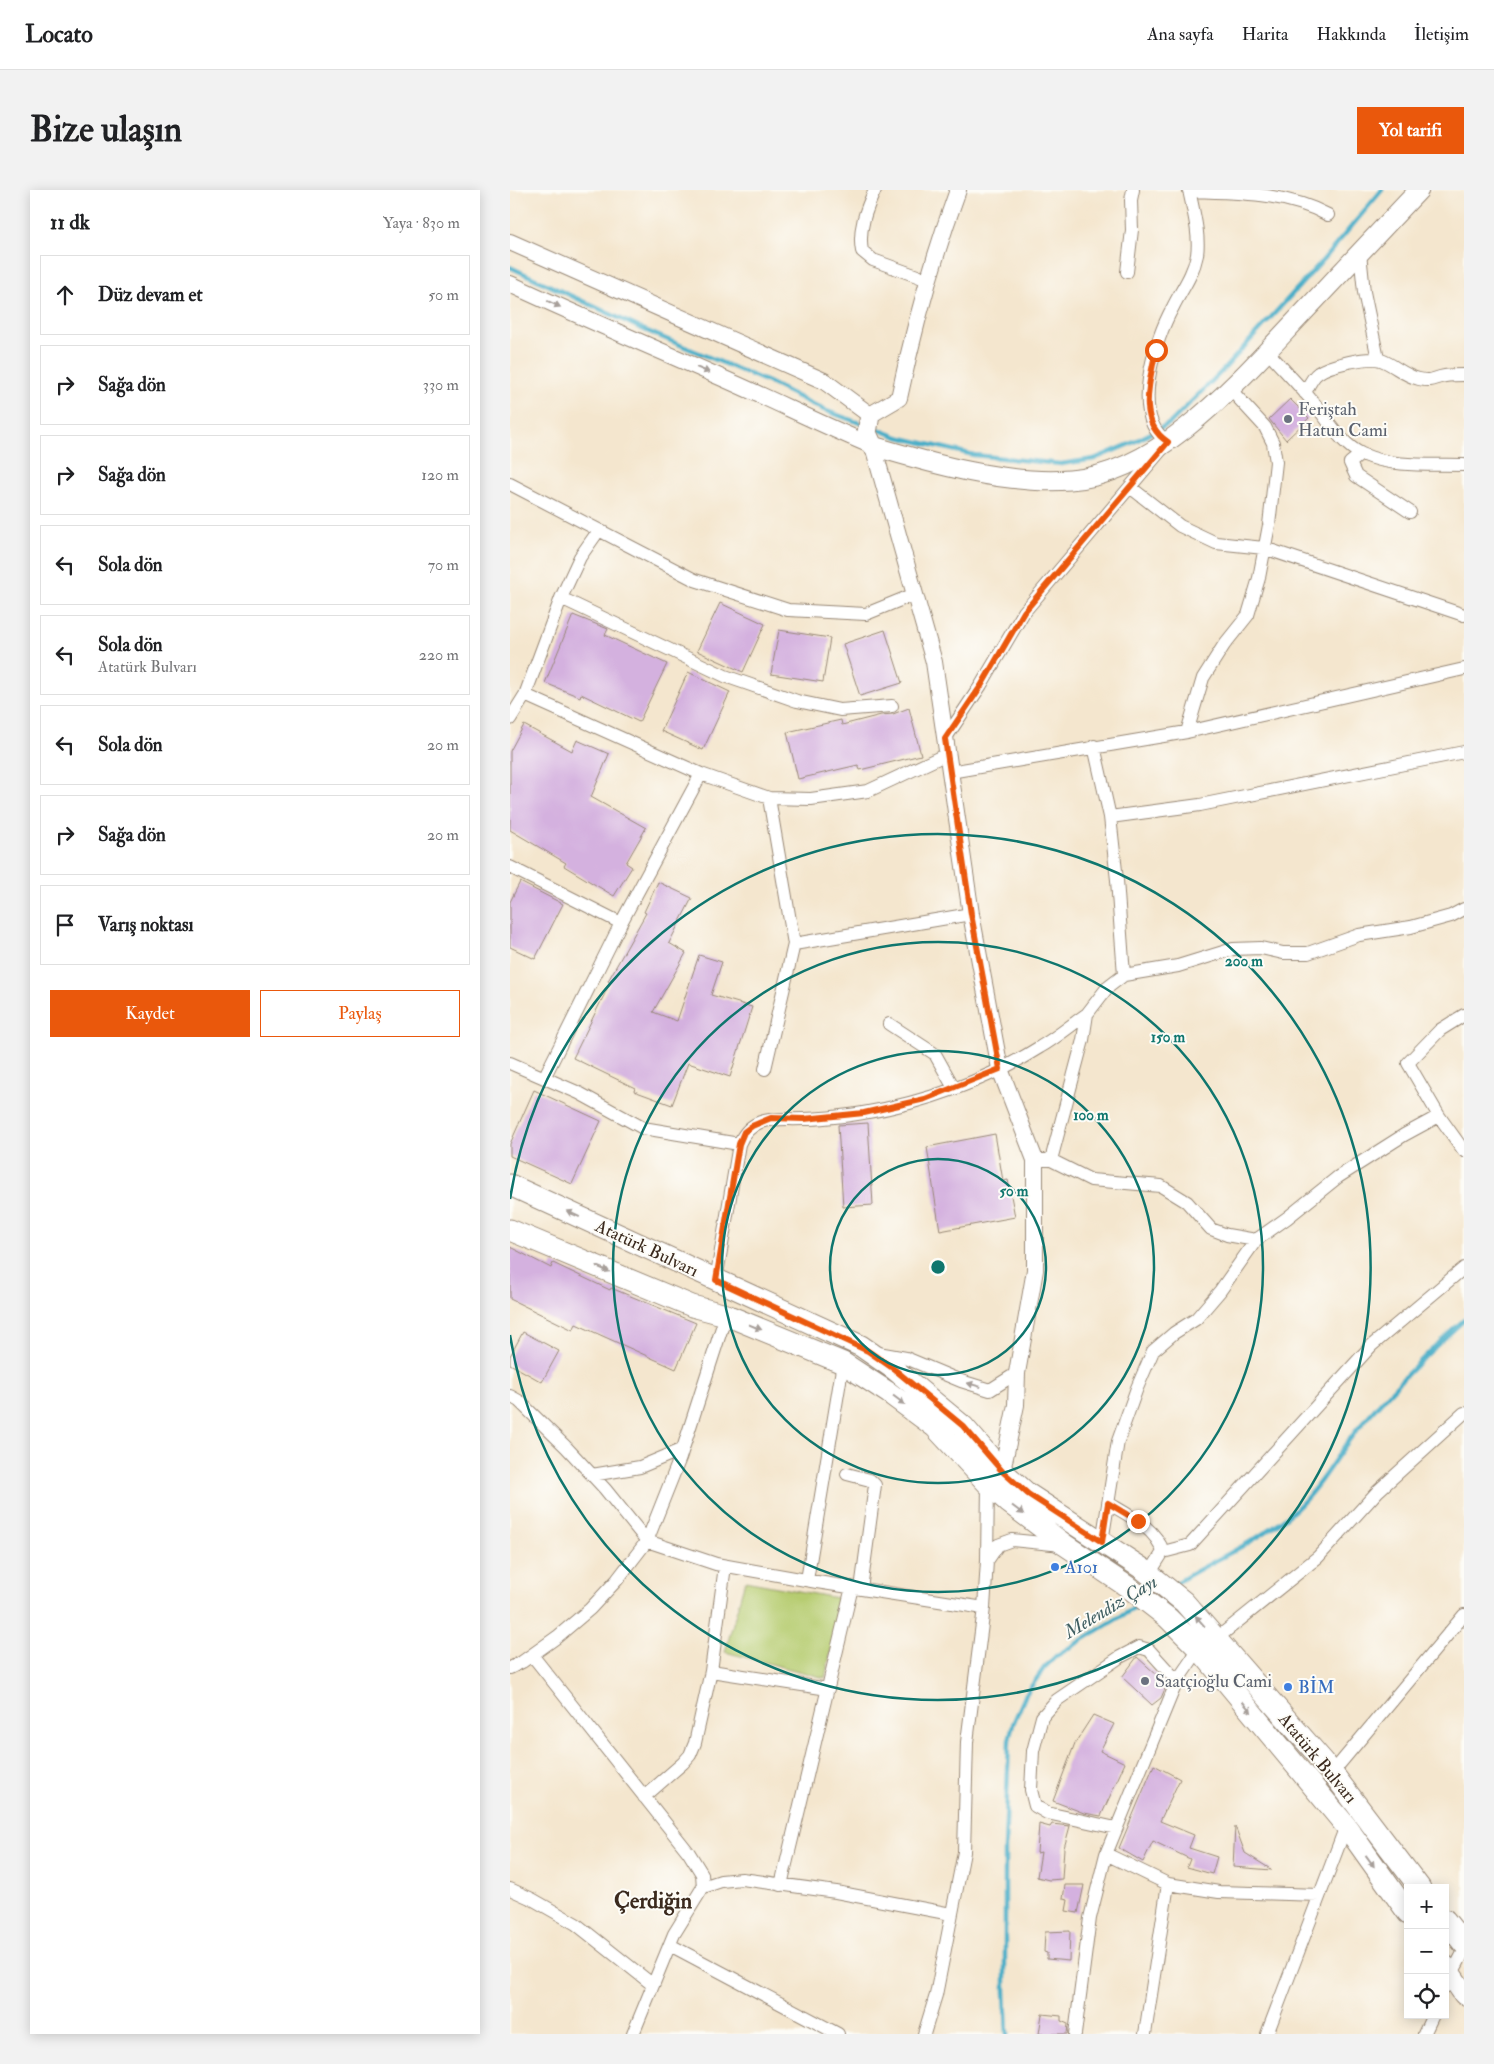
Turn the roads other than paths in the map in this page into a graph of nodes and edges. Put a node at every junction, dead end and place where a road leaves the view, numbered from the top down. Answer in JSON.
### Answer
{"nodes":[{"id":1,"x":875,"y":190,"type":"edge"},
{"id":2,"x":958,"y":190,"type":"edge"},
{"id":3,"x":1133,"y":190,"type":"edge"},
{"id":4,"x":1420,"y":190,"type":"edge"},
{"id":5,"x":1189,"y":191,"type":"edge"},
{"id":6,"x":1328,"y":215,"type":"dead end"},
{"id":7,"x":510,"y":242,"type":"edge"},
{"id":8,"x":1360,"y":253,"type":"junction"},
{"id":9,"x":1127,"y":272,"type":"dead end"},
{"id":10,"x":928,"y":280,"type":"junction"},
{"id":11,"x":510,"y":284,"type":"edge"},
{"id":12,"x":1267,"y":350,"type":"junction"},
{"id":13,"x":1378,"y":359,"type":"junction"},
{"id":14,"x":1464,"y":375,"type":"edge"},
{"id":15,"x":1230,"y":389,"type":"junction"},
{"id":16,"x":1305,"y":393,"type":"junction"},
{"id":17,"x":870,"y":431,"type":"junction"},
{"id":18,"x":1164,"y":440,"type":"junction"},
{"id":19,"x":1362,"y":454,"type":"junction"},
{"id":20,"x":1464,"y":465,"type":"edge"},
{"id":21,"x":510,"y":484,"type":"edge"},
{"id":22,"x":1130,"y":488,"type":"junction"},
{"id":23,"x":1410,"y":512,"type":"dead end"},
{"id":24,"x":598,"y":530,"type":"junction"},
{"id":25,"x":1264,"y":548,"type":"junction"},
{"id":26,"x":915,"y":594,"type":"junction"},
{"id":27,"x":561,"y":598,"type":"junction"},
{"id":28,"x":1464,"y":615,"type":"edge"},
{"id":29,"x":1464,"y":669,"type":"edge"},
{"id":30,"x":525,"y":695,"type":"junction"},
{"id":31,"x":892,"y":706,"type":"dead end"},
{"id":32,"x":510,"y":719,"type":"edge"},
{"id":33,"x":1187,"y":732,"type":"junction"},
{"id":34,"x":1094,"y":746,"type":"junction"},
{"id":35,"x":946,"y":747,"type":"junction"},
{"id":36,"x":1464,"y":752,"type":"edge"},
{"id":37,"x":950,"y":772,"type":"junction"},
{"id":38,"x":701,"y":774,"type":"junction"},
{"id":39,"x":769,"y":798,"type":"junction"},
{"id":40,"x":1110,"y":818,"type":"junction"},
{"id":41,"x":510,"y":867,"type":"edge"},
{"id":42,"x":1464,"y":909,"type":"edge"},
{"id":43,"x":971,"y":914,"type":"junction"},
{"id":44,"x":621,"y":923,"type":"junction"},
{"id":45,"x":794,"y":944,"type":"junction"},
{"id":46,"x":1124,"y":975,"type":"junction"},
{"id":47,"x":1087,"y":1014,"type":"junction"},
{"id":48,"x":1464,"y":1015,"type":"edge"},
{"id":49,"x":889,"y":1024,"type":"dead end"},
{"id":50,"x":510,"y":1062,"type":"edge"},
{"id":51,"x":765,"y":1069,"type":"dead end"},
{"id":52,"x":1000,"y":1069,"type":"junction"},
{"id":53,"x":544,"y":1078,"type":"junction"},
{"id":54,"x":954,"y":1088,"type":"junction"},
{"id":55,"x":1439,"y":1116,"type":"junction"},
{"id":56,"x":739,"y":1144,"type":"junction"},
{"id":57,"x":1464,"y":1151,"type":"edge"},
{"id":58,"x":1035,"y":1160,"type":"junction"},
{"id":59,"x":1051,"y":1160,"type":"junction"},
{"id":60,"x":510,"y":1185,"type":"edge"},
{"id":61,"x":510,"y":1230,"type":"edge"},
{"id":62,"x":1256,"y":1240,"type":"junction"},
{"id":63,"x":1464,"y":1268,"type":"edge"},
{"id":64,"x":716,"y":1280,"type":"junction"},
{"id":65,"x":726,"y":1316,"type":"junction"},
{"id":66,"x":868,"y":1351,"type":"junction"},
{"id":67,"x":843,"y":1363,"type":"junction"},
{"id":68,"x":1017,"y":1373,"type":"junction"},
{"id":69,"x":510,"y":1396,"type":"edge"},
{"id":70,"x":1464,"y":1413,"type":"edge"},
{"id":71,"x":683,"y":1449,"type":"junction"},
{"id":72,"x":847,"y":1474,"type":"dead end"},
{"id":73,"x":592,"y":1475,"type":"junction"},
{"id":74,"x":995,"y":1477,"type":"junction"},
{"id":75,"x":1108,"y":1503,"type":"junction"},
{"id":76,"x":647,"y":1541,"type":"junction"},
{"id":77,"x":1102,"y":1542,"type":"junction"},
{"id":78,"x":1066,"y":1545,"type":"junction"},
{"id":79,"x":1163,"y":1552,"type":"junction"},
{"id":80,"x":987,"y":1562,"type":"junction"},
{"id":81,"x":725,"y":1566,"type":"junction"},
{"id":82,"x":1146,"y":1571,"type":"junction"},
{"id":83,"x":806,"y":1580,"type":"junction"},
{"id":84,"x":856,"y":1588,"type":"junction"},
{"id":85,"x":984,"y":1608,"type":"junction"},
{"id":86,"x":1464,"y":1616,"type":"edge"},
{"id":87,"x":1208,"y":1644,"type":"junction"},
{"id":88,"x":532,"y":1656,"type":"junction"},
{"id":89,"x":510,"y":1668,"type":"edge"},
{"id":90,"x":712,"y":1671,"type":"junction"},
{"id":91,"x":1177,"y":1681,"type":"junction"},
{"id":92,"x":828,"y":1689,"type":"junction"},
{"id":93,"x":1332,"y":1773,"type":"junction"},
{"id":94,"x":644,"y":1796,"type":"junction"},
{"id":95,"x":1346,"y":1826,"type":"junction"},
{"id":96,"x":1116,"y":1828,"type":"junction"},
{"id":97,"x":1106,"y":1854,"type":"junction"},
{"id":98,"x":1168,"y":1884,"type":"junction"},
{"id":99,"x":1417,"y":1884,"type":"edge"},
{"id":100,"x":781,"y":1885,"type":"junction"},
{"id":101,"x":703,"y":1886,"type":"junction"},
{"id":102,"x":510,"y":1889,"type":"edge"},
{"id":103,"x":1319,"y":1895,"type":"junction"},
{"id":104,"x":1404,"y":1907,"type":"edge"},
{"id":105,"x":951,"y":1914,"type":"junction"},
{"id":106,"x":1449,"y":1925,"type":"edge"},
{"id":107,"x":1464,"y":1944,"type":"edge"},
{"id":108,"x":670,"y":1945,"type":"junction"},
{"id":109,"x":1464,"y":1951,"type":"edge"},
{"id":110,"x":1448,"y":1974,"type":"edge"},
{"id":111,"x":1449,"y":1978,"type":"edge"},
{"id":112,"x":653,"y":1985,"type":"junction"},
{"id":113,"x":1464,"y":1994,"type":"edge"},
{"id":114,"x":1431,"y":2019,"type":"edge"},
{"id":115,"x":821,"y":2030,"type":"edge"},
{"id":116,"x":633,"y":2034,"type":"edge"},
{"id":117,"x":838,"y":2034,"type":"edge"},
{"id":118,"x":924,"y":2034,"type":"edge"},
{"id":119,"x":1075,"y":2034,"type":"edge"},
{"id":120,"x":1145,"y":2034,"type":"edge"},
{"id":121,"x":1267,"y":2034,"type":"edge"},
{"id":122,"x":1424,"y":2034,"type":"edge"}],
"edges":[{"from":1,"to":10,"type":"street"},
{"from":2,"to":10,"type":"street"},
{"from":3,"to":9,"type":"street"},
{"from":4,"to":8,"type":"main road"},
{"from":5,"to":6,"type":"street"},
{"from":5,"to":18,"type":"street"},
{"from":7,"to":17,"type":"street"},
{"from":8,"to":12,"type":"main road"},
{"from":8,"to":13,"type":"street"},
{"from":10,"to":17,"type":"street"},
{"from":11,"to":17,"type":"street","one_way":true},
{"from":12,"to":15,"type":"main road"},
{"from":12,"to":16,"type":"street"},
{"from":13,"to":14,"type":"street"},
{"from":13,"to":16,"type":"street"},
{"from":15,"to":18,"type":"main road"},
{"from":15,"to":25,"type":"street"},
{"from":16,"to":19,"type":"street"},
{"from":17,"to":18,"type":"main road"},
{"from":17,"to":26,"type":"street"},
{"from":18,"to":22,"type":"street"},
{"from":19,"to":20,"type":"street"},
{"from":19,"to":23,"type":"street"},
{"from":21,"to":24,"type":"street"},
{"from":22,"to":25,"type":"street"},
{"from":22,"to":35,"type":"street"},
{"from":24,"to":26,"type":"street"},
{"from":24,"to":27,"type":"street"},
{"from":25,"to":28,"type":"street"},
{"from":25,"to":33,"type":"street"},
{"from":26,"to":35,"type":"street"},
{"from":27,"to":30,"type":"street"},
{"from":27,"to":31,"type":"street"},
{"from":29,"to":33,"type":"street"},
{"from":30,"to":32,"type":"street"},
{"from":30,"to":38,"type":"street"},
{"from":33,"to":34,"type":"street"},
{"from":34,"to":37,"type":"street"},
{"from":34,"to":40,"type":"street"},
{"from":35,"to":37,"type":"street"},
{"from":35,"to":39,"type":"street"},
{"from":36,"to":40,"type":"street"},
{"from":37,"to":43,"type":"street"},
{"from":38,"to":39,"type":"street"},
{"from":38,"to":44,"type":"street"},
{"from":39,"to":45,"type":"street"},
{"from":40,"to":46,"type":"street"},
{"from":41,"to":44,"type":"street"},
{"from":42,"to":46,"type":"street"},
{"from":43,"to":45,"type":"street"},
{"from":43,"to":52,"type":"street"},
{"from":44,"to":53,"type":"street"},
{"from":45,"to":51,"type":"street"},
{"from":46,"to":47,"type":"street"},
{"from":47,"to":52,"type":"street"},
{"from":47,"to":59,"type":"street"},
{"from":48,"to":55,"type":"street"},
{"from":49,"to":54,"type":"street"},
{"from":50,"to":53,"type":"street"},
{"from":52,"to":54,"type":"street"},
{"from":52,"to":58,"type":"street"},
{"from":53,"to":56,"type":"street"},
{"from":54,"to":56,"type":"street"},
{"from":55,"to":57,"type":"street"},
{"from":55,"to":62,"type":"street"},
{"from":56,"to":64,"type":"street"},
{"from":58,"to":59,"type":"street"},
{"from":58,"to":68,"type":"street"},
{"from":59,"to":62,"type":"street"},
{"from":64,"to":60,"type":"main road","name":"Atatürk Bulvarı","one_way":true},
{"from":61,"to":65,"type":"main road","name":"Atatürk Bulvarı","one_way":true},
{"from":62,"to":75,"type":"street"},
{"from":63,"to":79,"type":"street"},
{"from":64,"to":66,"type":"main road","name":"Atatürk Bulvarı"},
{"from":65,"to":67,"type":"main road","name":"Atatürk Bulvarı","one_way":true},
{"from":65,"to":71,"type":"street"},
{"from":68,"to":66,"type":"street","one_way":true},
{"from":66,"to":74,"type":"main road","name":"Atatürk Bulvarı"},
{"from":67,"to":74,"type":"main road","name":"Atatürk Bulvarı","one_way":true},
{"from":67,"to":83,"type":"street"},
{"from":68,"to":74,"type":"street"},
{"from":69,"to":73,"type":"street"},
{"from":70,"to":87,"type":"street"},
{"from":71,"to":73,"type":"street"},
{"from":71,"to":76,"type":"street"},
{"from":72,"to":84,"type":"street"},
{"from":73,"to":76,"type":"street"},
{"from":74,"to":77,"type":"main road","name":"Atatürk Bulvarı"},
{"from":74,"to":78,"type":"main road","name":"Atatürk Bulvarı","one_way":true},
{"from":74,"to":80,"type":"street"},
{"from":75,"to":77,"type":"street"},
{"from":75,"to":79,"type":"street"},
{"from":76,"to":81,"type":"street"},
{"from":76,"to":88,"type":"street"},
{"from":77,"to":82,"type":"main road","name":"Atatürk Bulvarı"},
{"from":78,"to":80,"type":"street"},
{"from":78,"to":87,"type":"main road","name":"Atatürk Bulvarı"},
{"from":79,"to":82,"type":"street"},
{"from":80,"to":85,"type":"street"},
{"from":81,"to":83,"type":"street"},
{"from":81,"to":90,"type":"street"},
{"from":87,"to":82,"type":"main road","name":"Atatürk Bulvarı","one_way":true},
{"from":83,"to":84,"type":"street"},
{"from":84,"to":85,"type":"street"},
{"from":84,"to":92,"type":"street"},
{"from":85,"to":105,"type":"street"},
{"from":86,"to":93,"type":"street"},
{"from":87,"to":91,"type":"street"},
{"from":87,"to":93,"type":"main road","name":"Atatürk Bulvarı"},
{"from":87,"to":95,"type":"main road","name":"Atatürk Bulvarı","one_way":true},
{"from":88,"to":89,"type":"street"},
{"from":88,"to":94,"type":"street"},
{"from":90,"to":92,"type":"street"},
{"from":90,"to":94,"type":"street"},
{"from":91,"to":96,"type":"street"},
{"from":91,"to":96,"type":"street"},
{"from":92,"to":100,"type":"street"},
{"from":93,"to":99,"type":"main road","name":"Atatürk Bulvarı"},
{"from":94,"to":101,"type":"street"},
{"from":95,"to":103,"type":"street"},
{"from":95,"to":104,"type":"main road","name":"Atatürk Bulvarı","one_way":true},
{"from":96,"to":97,"type":"street"},
{"from":97,"to":98,"type":"street"},
{"from":97,"to":119,"type":"street"},
{"from":98,"to":103,"type":"street"},
{"from":98,"to":120,"type":"street"},
{"from":100,"to":101,"type":"street"},
{"from":100,"to":105,"type":"street"},
{"from":101,"to":108,"type":"street"},
{"from":102,"to":112,"type":"street"},
{"from":103,"to":121,"type":"street"},
{"from":105,"to":118,"type":"street"},
{"from":106,"to":107,"type":"main road"},
{"from":108,"to":112,"type":"street"},
{"from":108,"to":115,"type":"street"},
{"from":109,"to":110,"type":"street"},
{"from":111,"to":113,"type":"main road"},
{"from":112,"to":116,"type":"street"},
{"from":114,"to":122,"type":"street"},
{"from":115,"to":117,"type":"street"}]}
